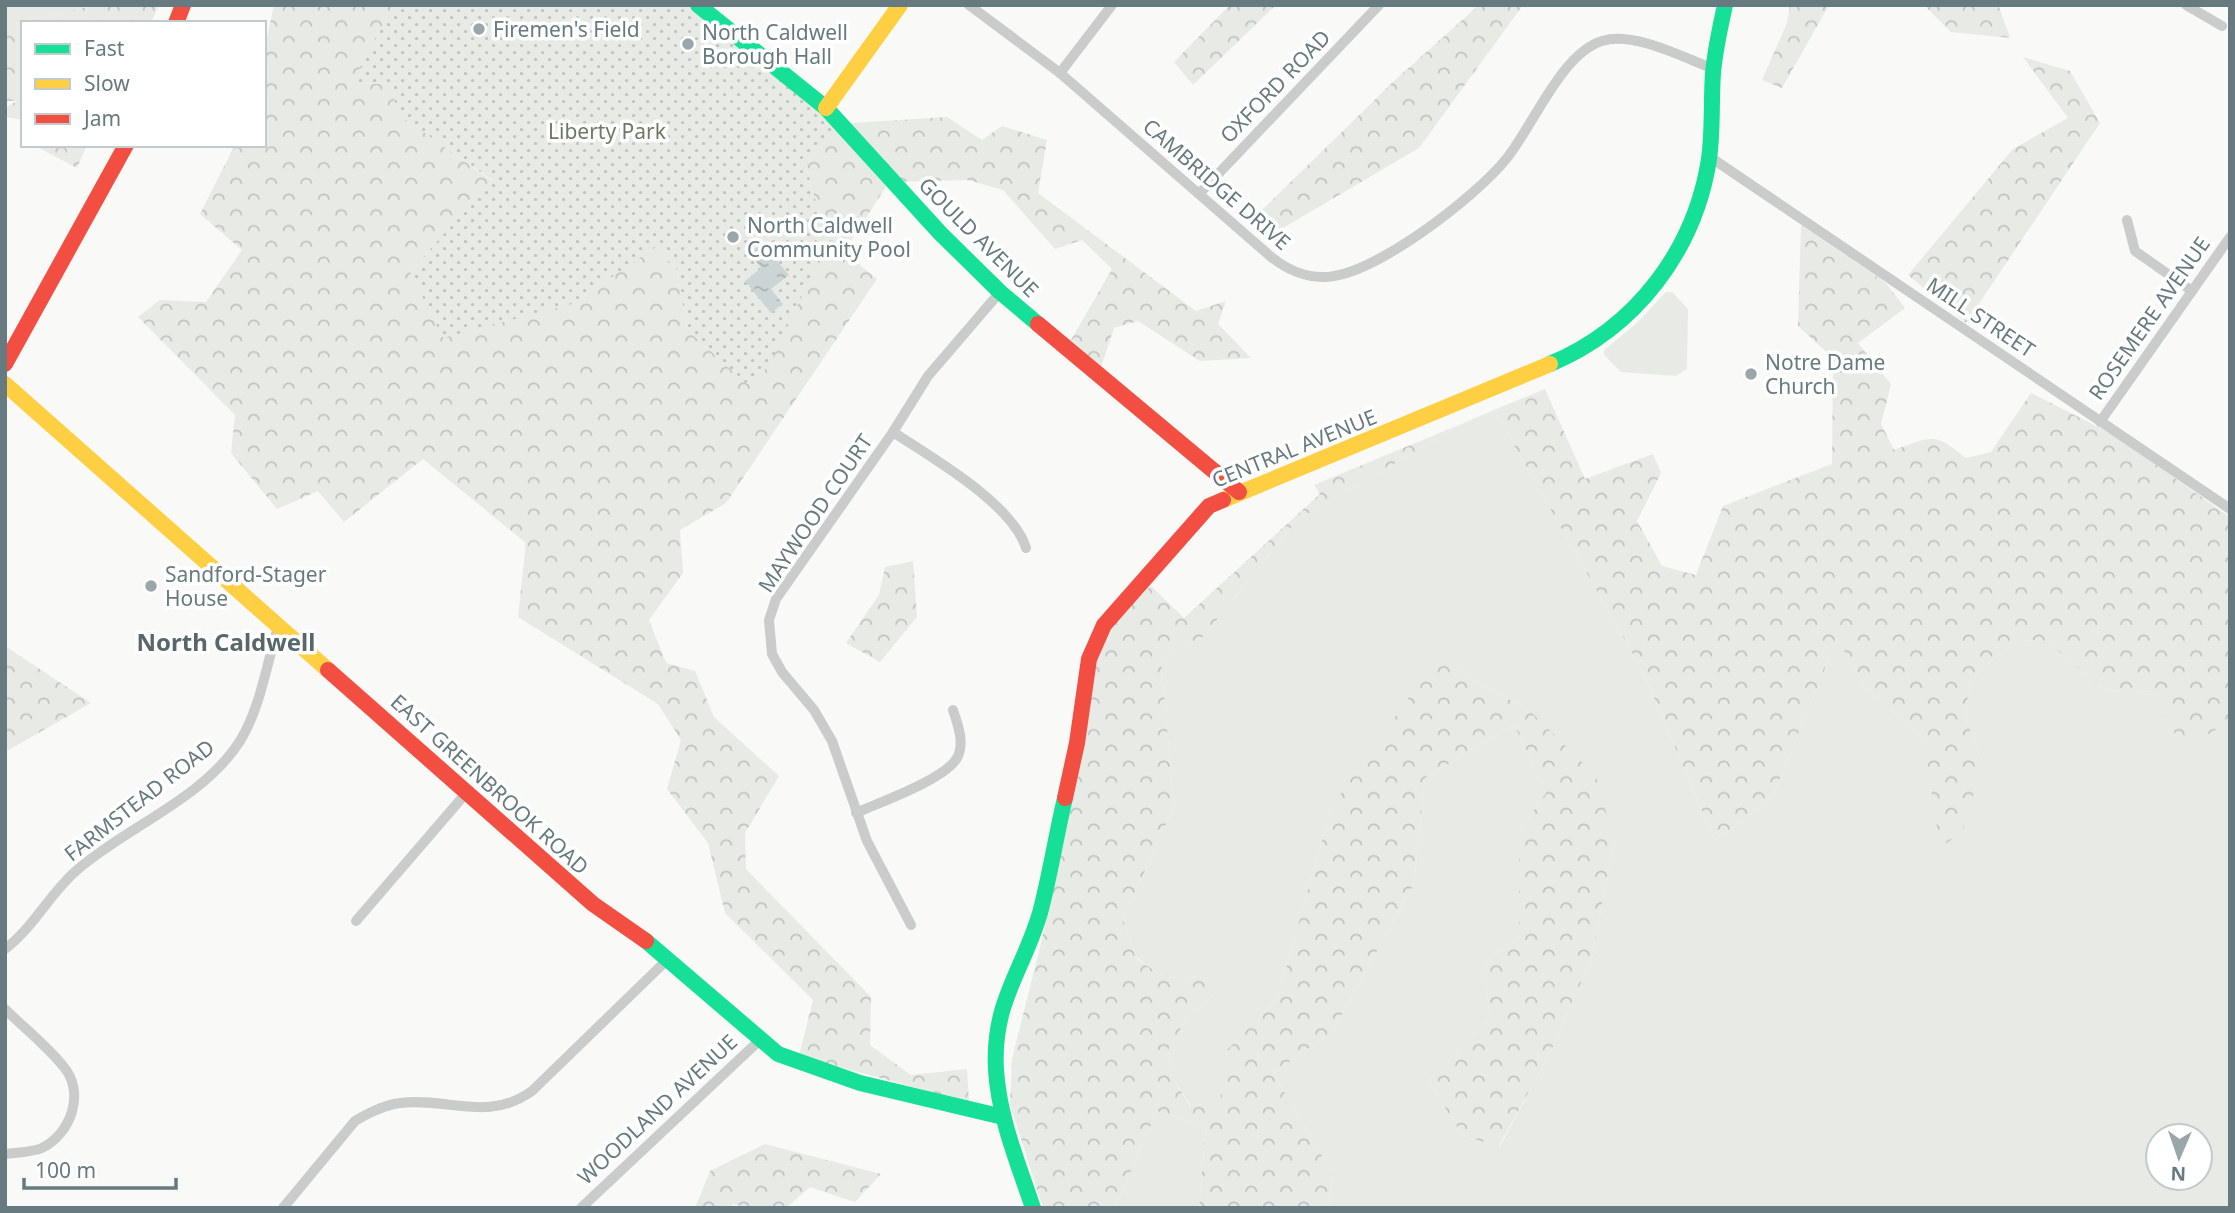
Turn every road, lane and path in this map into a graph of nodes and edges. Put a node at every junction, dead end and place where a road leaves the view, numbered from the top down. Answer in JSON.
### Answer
{"nodes":[{"id":1,"x":698,"y":5,"type":"edge"},
{"id":2,"x":900,"y":5,"type":"edge"},
{"id":3,"x":969,"y":5,"type":"edge"},
{"id":4,"x":1112,"y":5,"type":"edge"},
{"id":5,"x":1379,"y":5,"type":"edge"},
{"id":6,"x":1725,"y":5,"type":"edge"},
{"id":7,"x":2186,"y":5,"type":"edge"},
{"id":8,"x":2222,"y":26,"type":"dead end"},
{"id":9,"x":1714,"y":69,"type":"junction"},
{"id":10,"x":1060,"y":73,"type":"junction"},
{"id":11,"x":826,"y":108,"type":"junction"},
{"id":12,"x":125,"y":147,"type":"edge"},
{"id":13,"x":1710,"y":157,"type":"junction"},
{"id":14,"x":1199,"y":194,"type":"junction"},
{"id":15,"x":2127,"y":220,"type":"dead end"},
{"id":16,"x":2230,"y":237,"type":"edge"},
{"id":17,"x":2192,"y":291,"type":"junction"},
{"id":18,"x":1000,"y":292,"type":"junction"},
{"id":19,"x":5,"y":364,"type":"edge"},
{"id":20,"x":5,"y":384,"type":"edge"},
{"id":21,"x":2099,"y":422,"type":"junction"},
{"id":22,"x":893,"y":432,"type":"junction"},
{"id":23,"x":1238,"y":492,"type":"junction"},
{"id":24,"x":2230,"y":509,"type":"edge"},
{"id":25,"x":1026,"y":548,"type":"dead end"},
{"id":26,"x":279,"y":624,"type":"junction"},
{"id":27,"x":953,"y":710,"type":"dead end"},
{"id":28,"x":467,"y":792,"type":"junction"},
{"id":29,"x":856,"y":813,"type":"junction"},
{"id":30,"x":356,"y":921,"type":"dead end"},
{"id":31,"x":911,"y":925,"type":"dead end"},
{"id":32,"x":5,"y":949,"type":"edge"},
{"id":33,"x":668,"y":959,"type":"junction"},
{"id":34,"x":5,"y":1009,"type":"edge"},
{"id":35,"x":761,"y":1039,"type":"junction"},
{"id":36,"x":1003,"y":1117,"type":"junction"},
{"id":37,"x":5,"y":1154,"type":"edge"},
{"id":38,"x":283,"y":1208,"type":"edge"},
{"id":39,"x":580,"y":1208,"type":"edge"},
{"id":40,"x":1033,"y":1208,"type":"edge"}],
"edges":[{"from":1,"to":11,"type":"street","name":"GOULD AVENUE"},
{"from":2,"to":11,"type":"street"},
{"from":3,"to":10,"type":"street","name":"CAMBRIDGE DRIVE"},
{"from":4,"to":10,"type":"street"},
{"from":5,"to":14,"type":"street","name":"OXFORD ROAD"},
{"from":6,"to":9,"type":"street","name":"CENTRAL AVENUE"},
{"from":7,"to":8,"type":"street"},
{"from":9,"to":13,"type":"street","name":"CENTRAL AVENUE"},
{"from":9,"to":14,"type":"street","name":"CAMBRIDGE DRIVE"},
{"from":10,"to":14,"type":"street","name":"CAMBRIDGE DRIVE"},
{"from":11,"to":18,"type":"street","name":"GOULD AVENUE"},
{"from":12,"to":19,"type":"street"},
{"from":13,"to":21,"type":"street","name":"MILL STREET"},
{"from":13,"to":23,"type":"street","name":"CENTRAL AVENUE"},
{"from":15,"to":17,"type":"street"},
{"from":16,"to":17,"type":"street","name":"ROSEMERE AVENUE"},
{"from":17,"to":21,"type":"street","name":"ROSEMERE AVENUE"},
{"from":18,"to":22,"type":"street","name":"MAYWOOD COURT"},
{"from":18,"to":23,"type":"street","name":"GOULD AVENUE"},
{"from":20,"to":26,"type":"street","name":"EAST GREENBROOK ROAD"},
{"from":21,"to":24,"type":"street","name":"MILL STREET"},
{"from":22,"to":25,"type":"street"},
{"from":22,"to":29,"type":"street","name":"MAYWOOD COURT"},
{"from":23,"to":36,"type":"street","name":"CENTRAL AVENUE"},
{"from":26,"to":28,"type":"street","name":"EAST GREENBROOK ROAD"},
{"from":26,"to":32,"type":"street","name":"FARMSTEAD ROAD"},
{"from":27,"to":29,"type":"street"},
{"from":28,"to":30,"type":"street"},
{"from":28,"to":33,"type":"street","name":"EAST GREENBROOK ROAD"},
{"from":29,"to":31,"type":"street","name":"MAYWOOD COURT"},
{"from":33,"to":35,"type":"street","name":"EAST GREENBROOK ROAD"},
{"from":33,"to":38,"type":"street"},
{"from":34,"to":37,"type":"street"},
{"from":35,"to":36,"type":"street","name":"EAST GREENBROOK ROAD"},
{"from":35,"to":39,"type":"street","name":"WOODLAND AVENUE"},
{"from":36,"to":40,"type":"street","name":"CENTRAL AVENUE"}]}
